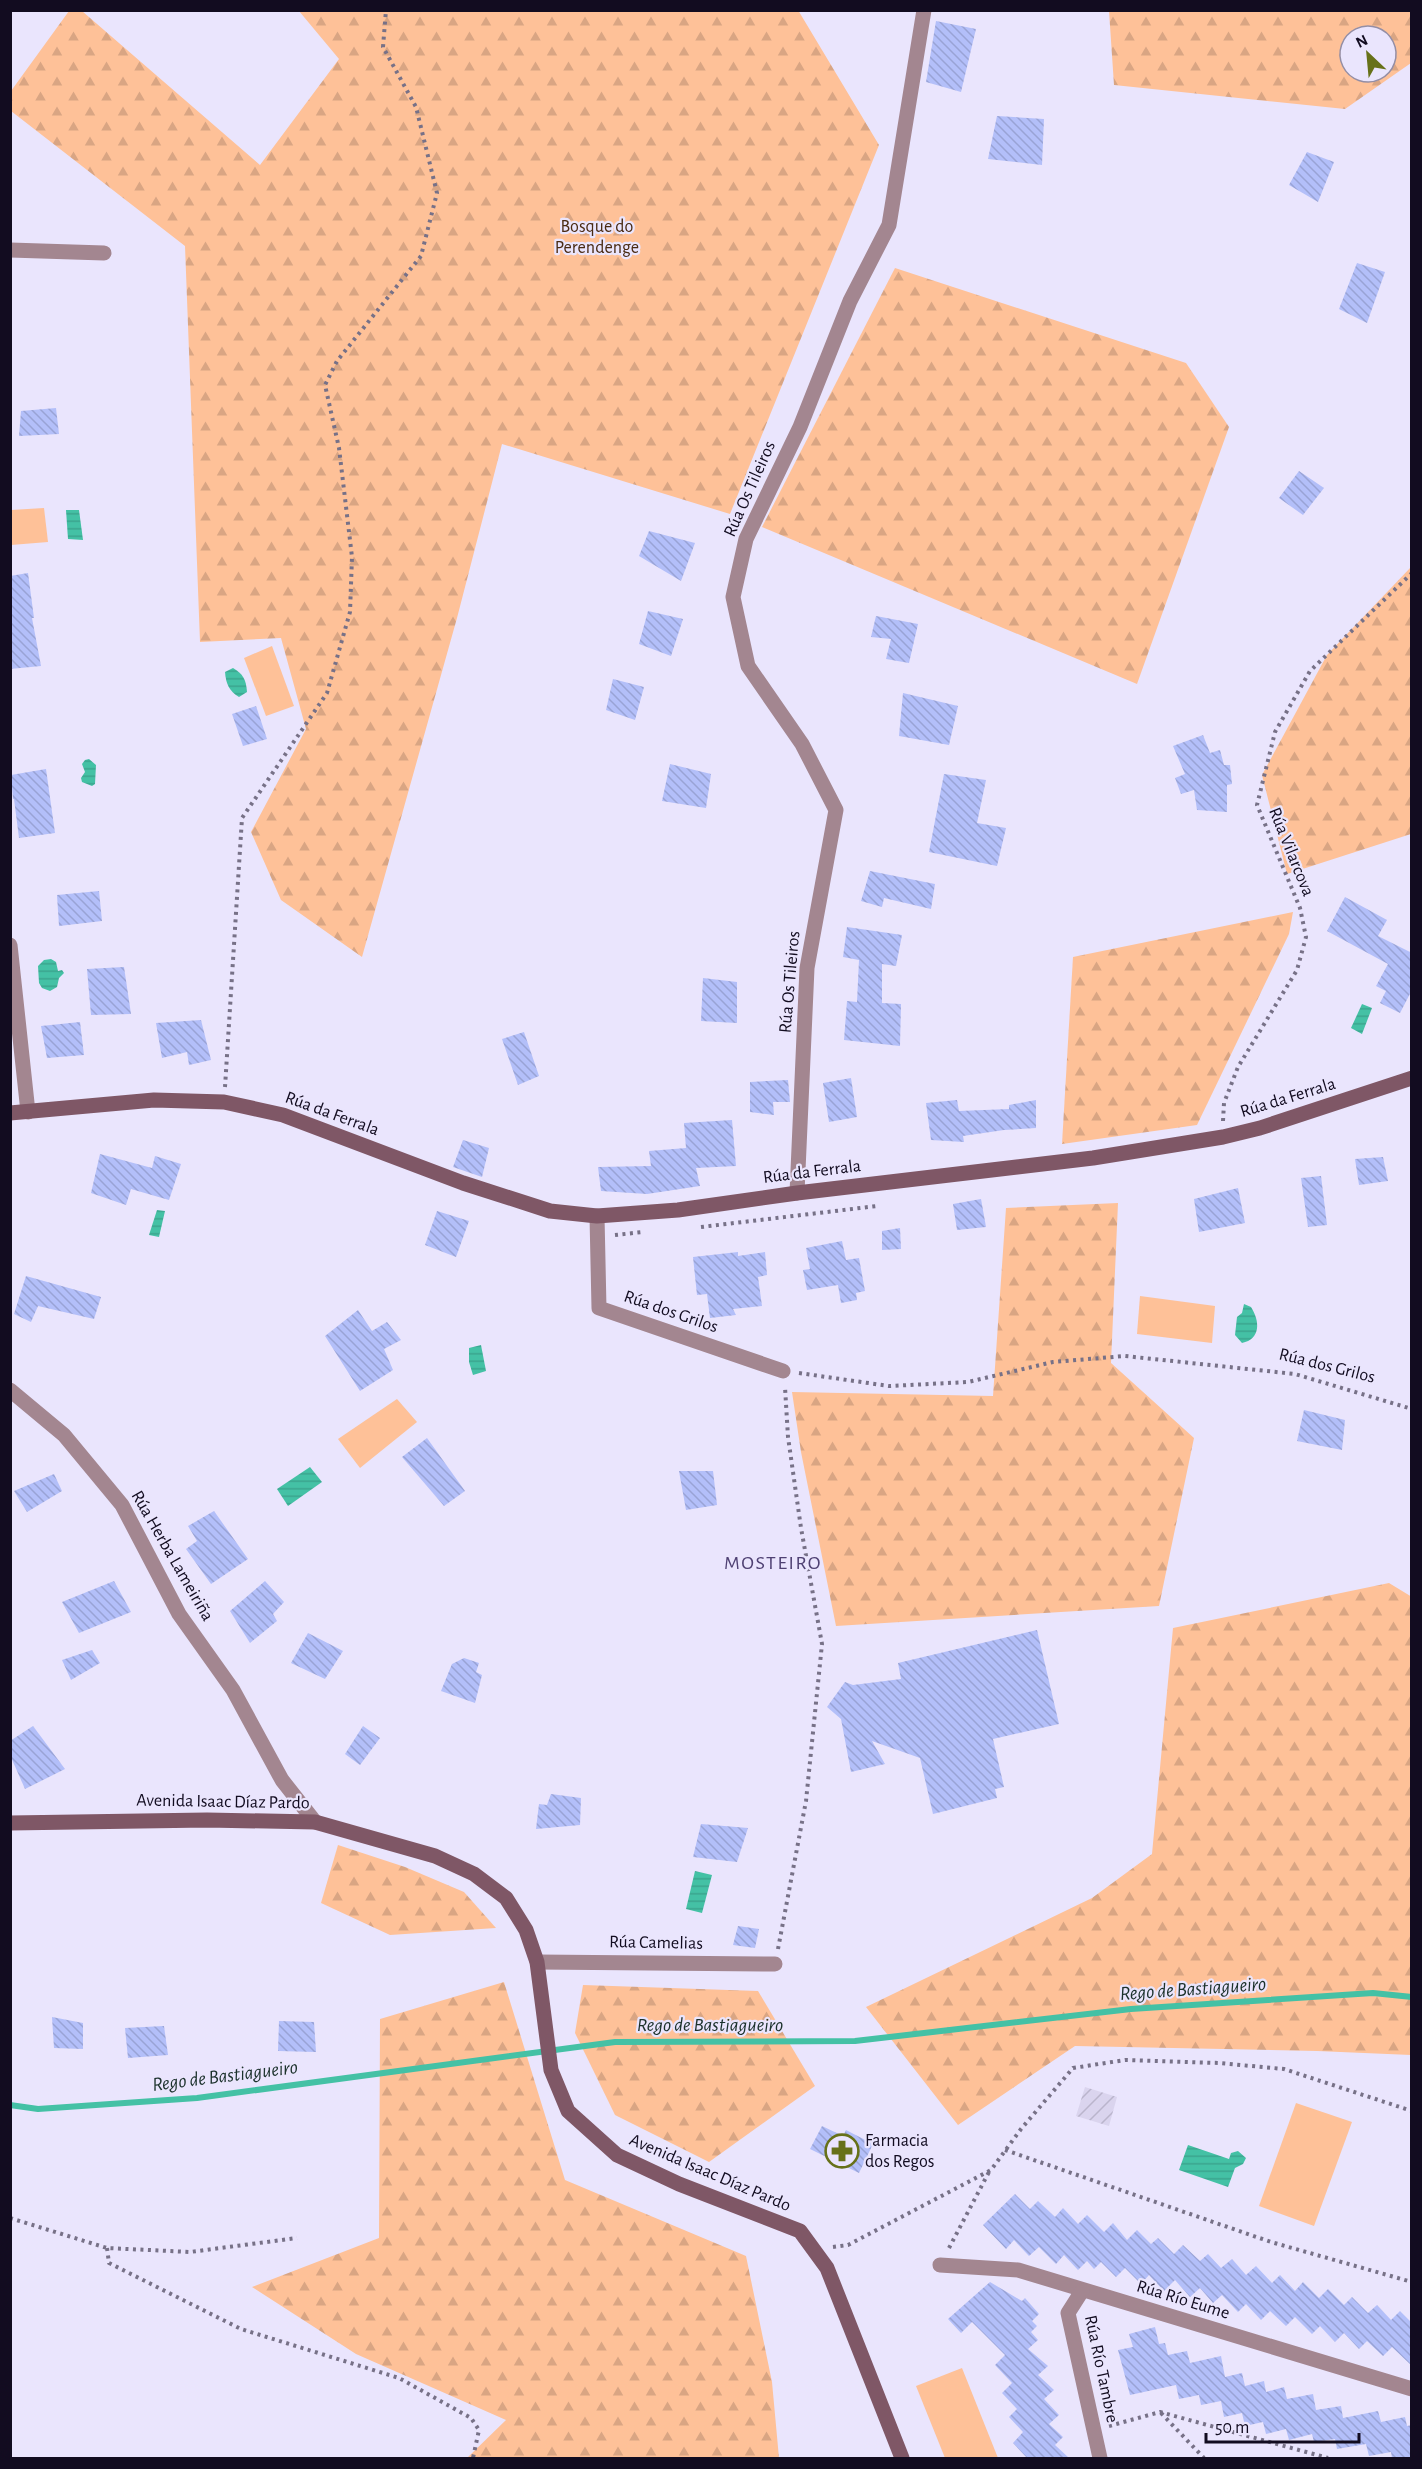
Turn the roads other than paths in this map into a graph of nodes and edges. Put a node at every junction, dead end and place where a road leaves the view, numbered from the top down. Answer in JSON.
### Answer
{"nodes":[{"id":1,"x":924,"y":10,"type":"edge"},
{"id":2,"x":10,"y":250,"type":"edge"},
{"id":3,"x":104,"y":253,"type":"dead end"},
{"id":4,"x":10,"y":945,"type":"edge"},
{"id":5,"x":1412,"y":1078,"type":"edge"},
{"id":6,"x":28,"y":1112,"type":"junction"},
{"id":7,"x":10,"y":1113,"type":"edge"},
{"id":8,"x":797,"y":1193,"type":"junction"},
{"id":9,"x":597,"y":1215,"type":"junction"},
{"id":10,"x":783,"y":1371,"type":"road end"},
{"id":11,"x":10,"y":1390,"type":"edge"},
{"id":12,"x":315,"y":1822,"type":"junction"},
{"id":13,"x":10,"y":1823,"type":"edge"},
{"id":14,"x":537,"y":1962,"type":"junction"},
{"id":15,"x":774,"y":1964,"type":"road end"},
{"id":16,"x":940,"y":2265,"type":"road end"},
{"id":17,"x":1082,"y":2291,"type":"junction"},
{"id":18,"x":1412,"y":2390,"type":"edge"},
{"id":19,"x":902,"y":2458,"type":"edge"},
{"id":20,"x":1100,"y":2458,"type":"edge"}],
"edges":[{"from":1,"to":8,"type":"street","name":"Rúa Os Tileiros"},
{"from":2,"to":3,"type":"street"},
{"from":4,"to":6,"type":"street"},
{"from":5,"to":8,"type":"street","name":"Rúa da Ferrala"},
{"from":6,"to":7,"type":"street","name":"Rúa da Ferrala"},
{"from":6,"to":9,"type":"street","name":"Rúa da Ferrala"},
{"from":8,"to":9,"type":"street","name":"Rúa da Ferrala"},
{"from":9,"to":10,"type":"street","name":"Rúa dos Grilos"},
{"from":11,"to":12,"type":"street","name":"Rúa Herba Lameiriña"},
{"from":12,"to":13,"type":"street","name":"Avenida Isaac Díaz Pardo"},
{"from":12,"to":14,"type":"street","name":"Avenida Isaac Díaz Pardo"},
{"from":14,"to":15,"type":"street","name":"Rúa Camelias"},
{"from":14,"to":19,"type":"street","name":"Avenida Isaac Díaz Pardo"},
{"from":16,"to":17,"type":"street","name":"Rúa Río Eume"},
{"from":17,"to":18,"type":"street","name":"Rúa Río Eume"},
{"from":17,"to":20,"type":"street","name":"Rúa Río Tambre"}]}
